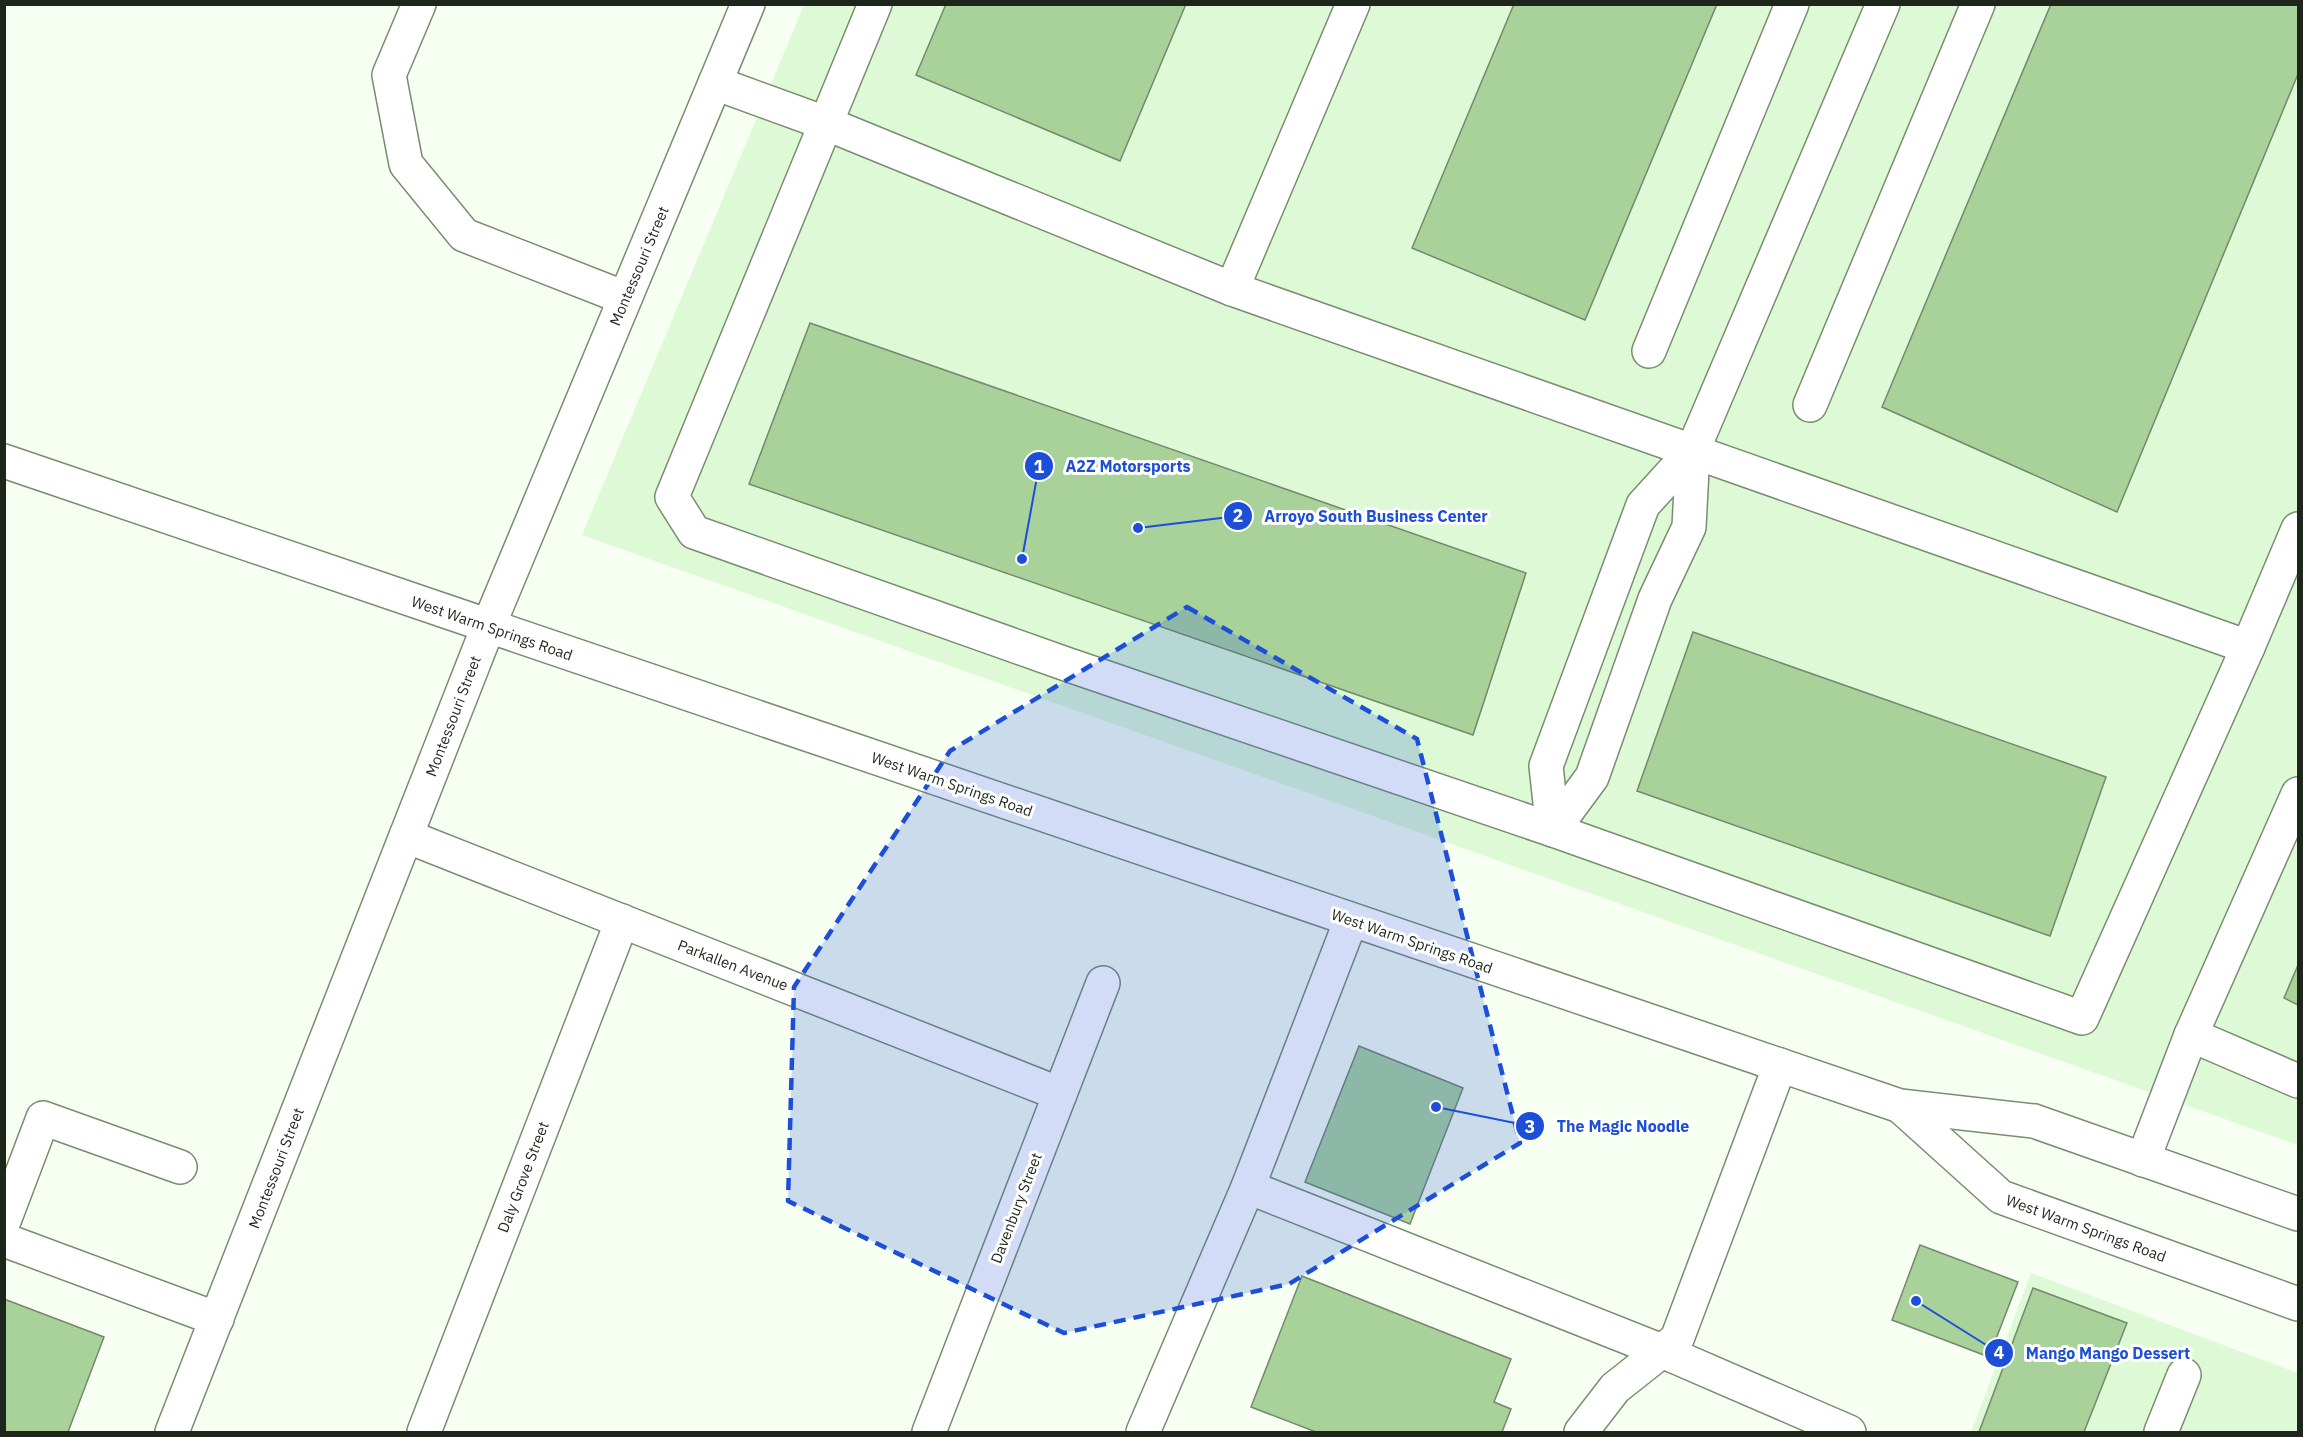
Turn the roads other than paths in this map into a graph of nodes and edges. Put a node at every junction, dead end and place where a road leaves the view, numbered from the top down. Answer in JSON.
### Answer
{"nodes":[{"id":1,"x":748,"y":4,"type":"edge"},
{"id":2,"x":875,"y":4,"type":"edge"},
{"id":3,"x":1353,"y":4,"type":"edge"},
{"id":4,"x":1792,"y":4,"type":"edge"},
{"id":5,"x":1882,"y":4,"type":"edge"},
{"id":6,"x":1978,"y":4,"type":"edge"},
{"id":7,"x":424,"y":8,"type":"edge"},
{"id":8,"x":715,"y":83,"type":"junction"},
{"id":9,"x":825,"y":123,"type":"junction"},
{"id":10,"x":1232,"y":288,"type":"junction"},
{"id":11,"x":625,"y":298,"type":"junction"},
{"id":12,"x":1649,"y":351,"type":"dead end"},
{"id":13,"x":1810,"y":405,"type":"dead end"},
{"id":14,"x":1693,"y":450,"type":"junction"},
{"id":15,"x":4,"y":461,"type":"edge"},
{"id":16,"x":2298,"y":529,"type":"edge"},
{"id":17,"x":488,"y":627,"type":"junction"},
{"id":18,"x":2248,"y":647,"type":"junction"},
{"id":19,"x":2298,"y":795,"type":"edge"},
{"id":20,"x":1553,"y":830,"type":"junction"},
{"id":21,"x":406,"y":836,"type":"junction"},
{"id":22,"x":1351,"y":920,"type":"junction"},
{"id":23,"x":622,"y":921,"type":"junction"},
{"id":24,"x":1103,"y":983,"type":"dead end"},
{"id":25,"x":2191,"y":1035,"type":"junction"},
{"id":26,"x":1780,"y":1065,"type":"junction"},
{"id":27,"x":2298,"y":1081,"type":"edge"},
{"id":28,"x":1060,"y":1094,"type":"junction"},
{"id":29,"x":1900,"y":1106,"type":"junction"},
{"id":30,"x":2143,"y":1160,"type":"junction"},
{"id":31,"x":180,"y":1167,"type":"dead end"},
{"id":32,"x":1248,"y":1187,"type":"junction"},
{"id":33,"x":2298,"y":1214,"type":"edge"},
{"id":34,"x":4,"y":1221,"type":"edge"},
{"id":35,"x":4,"y":1240,"type":"edge"},
{"id":36,"x":2298,"y":1304,"type":"edge"},
{"id":37,"x":217,"y":1319,"type":"junction"},
{"id":38,"x":1662,"y":1351,"type":"junction"},
{"id":39,"x":2184,"y":1375,"type":"dead end"},
{"id":40,"x":172,"y":1432,"type":"edge"},
{"id":41,"x":424,"y":1432,"type":"edge"},
{"id":42,"x":929,"y":1432,"type":"edge"},
{"id":43,"x":1143,"y":1432,"type":"edge"},
{"id":44,"x":1581,"y":1432,"type":"edge"},
{"id":45,"x":1849,"y":1432,"type":"edge"},
{"id":46,"x":2161,"y":1432,"type":"edge"}],
"edges":[{"from":1,"to":8,"type":"street","name":"Montessouri Street"},
{"from":2,"to":9,"type":"street"},
{"from":3,"to":10,"type":"street"},
{"from":4,"to":12,"type":"street"},
{"from":5,"to":14,"type":"street"},
{"from":6,"to":13,"type":"street"},
{"from":7,"to":11,"type":"street"},
{"from":8,"to":9,"type":"street"},
{"from":8,"to":11,"type":"street","name":"Montessouri Street"},
{"from":9,"to":10,"type":"street"},
{"from":9,"to":20,"type":"street"},
{"from":10,"to":14,"type":"street"},
{"from":11,"to":17,"type":"street","name":"Montessouri Street"},
{"from":14,"to":18,"type":"street"},
{"from":14,"to":20,"type":"street"},
{"from":14,"to":20,"type":"street"},
{"from":15,"to":17,"type":"street","name":"West Warm Springs Road"},
{"from":16,"to":18,"type":"street"},
{"from":17,"to":21,"type":"street","name":"Montessouri Street"},
{"from":17,"to":22,"type":"street","name":"West Warm Springs Road"},
{"from":18,"to":20,"type":"street"},
{"from":19,"to":25,"type":"street"},
{"from":21,"to":23,"type":"street","name":"Parkallen Avenue"},
{"from":21,"to":37,"type":"street","name":"Montessouri Street"},
{"from":22,"to":26,"type":"street","name":"West Warm Springs Road"},
{"from":22,"to":32,"type":"street"},
{"from":23,"to":28,"type":"street","name":"Parkallen Avenue"},
{"from":23,"to":41,"type":"street","name":"Daly Grove Street"},
{"from":24,"to":28,"type":"street","name":"Davenbury Street"},
{"from":25,"to":27,"type":"street"},
{"from":25,"to":30,"type":"street"},
{"from":26,"to":29,"type":"street","name":"West Warm Springs Road"},
{"from":26,"to":38,"type":"street"},
{"from":28,"to":42,"type":"street","name":"Davenbury Street"},
{"from":29,"to":30,"type":"street","name":"West Warm Springs Road"},
{"from":29,"to":36,"type":"street","name":"West Warm Springs Road"},
{"from":30,"to":33,"type":"street","name":"West Warm Springs Road"},
{"from":31,"to":34,"type":"street"},
{"from":32,"to":38,"type":"street"},
{"from":32,"to":43,"type":"street"},
{"from":35,"to":37,"type":"street"},
{"from":37,"to":40,"type":"street","name":"Montessouri Street"},
{"from":38,"to":44,"type":"street"},
{"from":38,"to":45,"type":"street"},
{"from":39,"to":46,"type":"street"}]}
